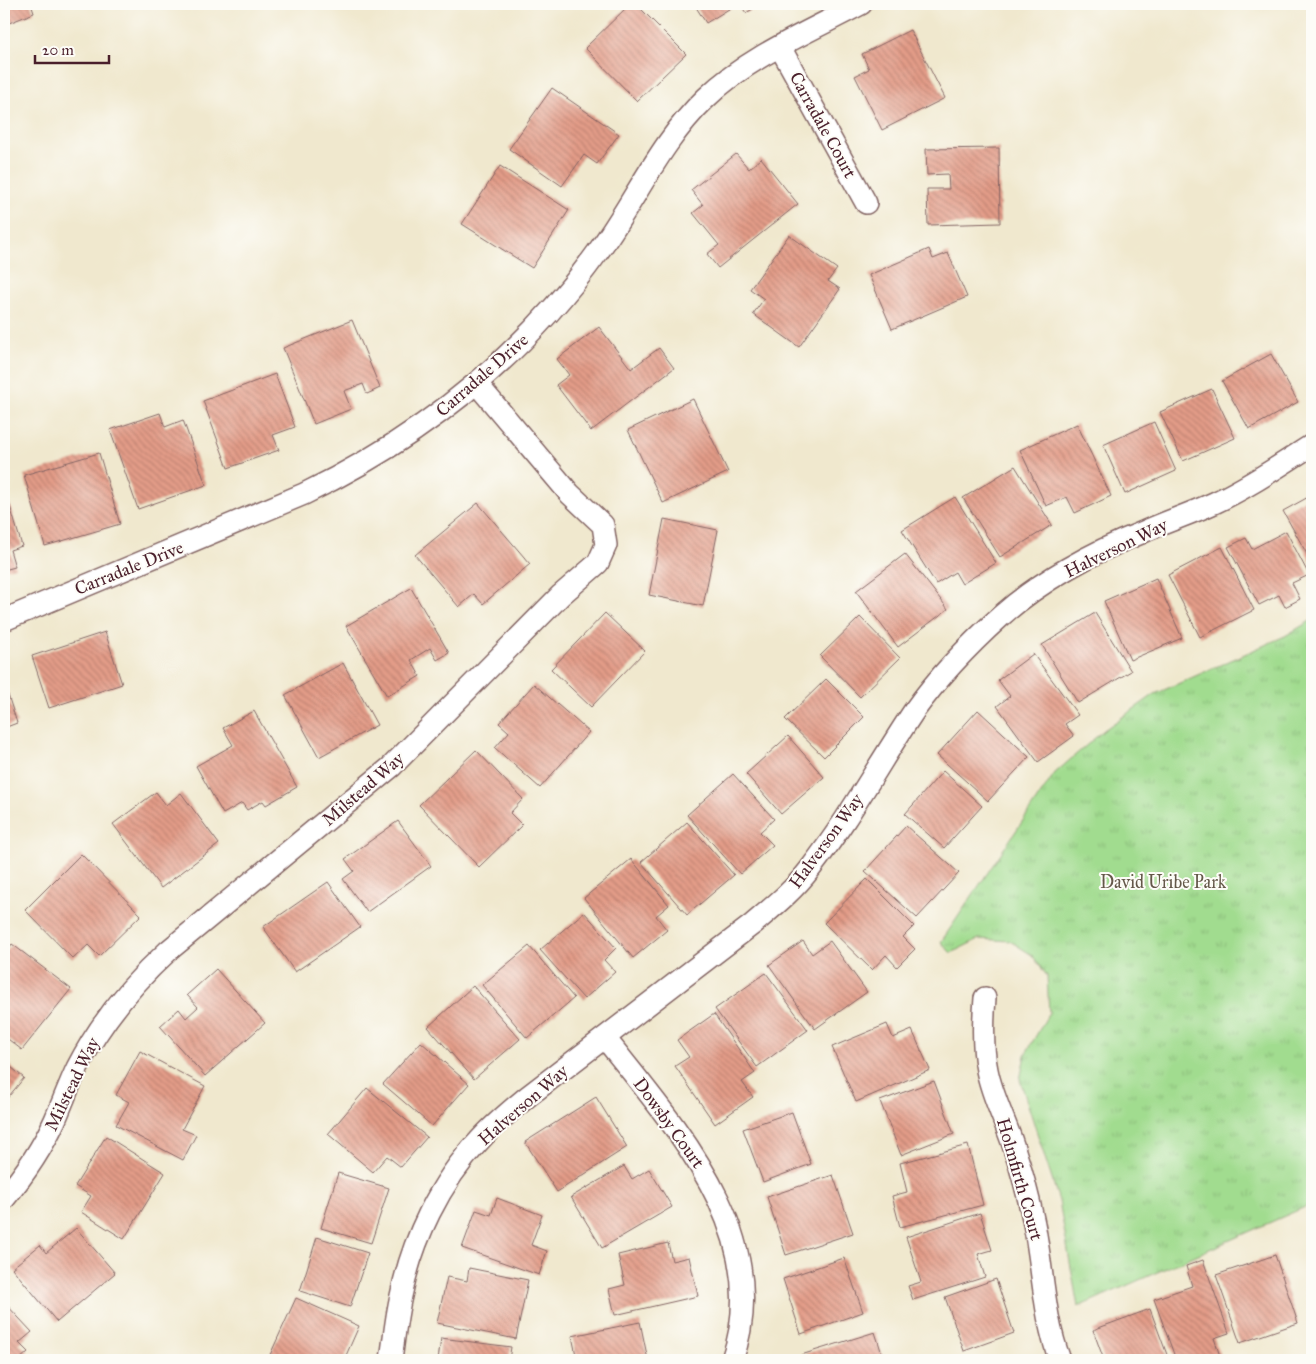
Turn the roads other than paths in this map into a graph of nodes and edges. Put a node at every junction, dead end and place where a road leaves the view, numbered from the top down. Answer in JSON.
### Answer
{"nodes":[{"id":1,"x":861,"y":4,"type":"edge"},
{"id":2,"x":780,"y":47,"type":"junction"},
{"id":3,"x":866,"y":203,"type":"dead end"},
{"id":4,"x":477,"y":384,"type":"junction"},
{"id":5,"x":1312,"y":445,"type":"edge"},
{"id":6,"x":4,"y":620,"type":"edge"},
{"id":7,"x":985,"y":998,"type":"dead end"},
{"id":8,"x":604,"y":1038,"type":"junction"},
{"id":9,"x":4,"y":1199,"type":"edge"},
{"id":10,"x":391,"y":1360,"type":"edge"},
{"id":11,"x":732,"y":1360,"type":"edge"},
{"id":12,"x":1060,"y":1360,"type":"edge"}],
"edges":[{"from":1,"to":2,"type":"street","name":"Carradale Drive"},
{"from":2,"to":3,"type":"street","name":"Carradale Court"},
{"from":2,"to":4,"type":"street","name":"Carradale Drive"},
{"from":4,"to":6,"type":"street","name":"Carradale Drive"},
{"from":4,"to":9,"type":"street","name":"Milstead Way"},
{"from":5,"to":8,"type":"street","name":"Halverson Way"},
{"from":7,"to":12,"type":"street","name":"Holmfirth Court"},
{"from":8,"to":10,"type":"street","name":"Halverson Way"},
{"from":8,"to":11,"type":"street","name":"Dowsby Court"}]}
